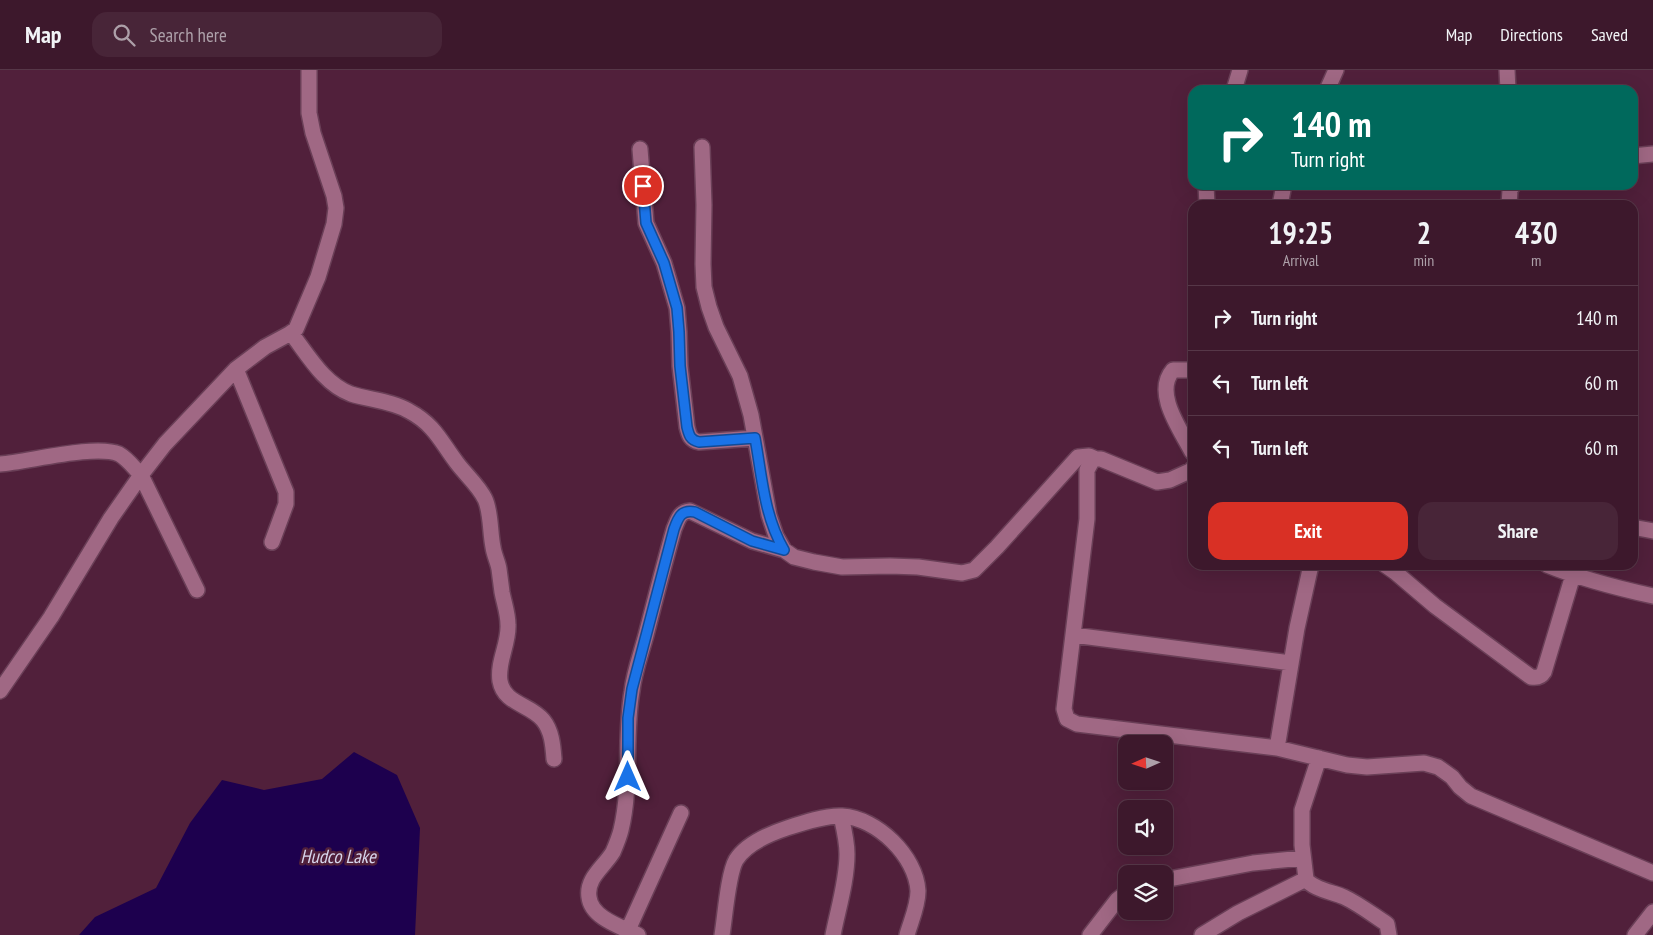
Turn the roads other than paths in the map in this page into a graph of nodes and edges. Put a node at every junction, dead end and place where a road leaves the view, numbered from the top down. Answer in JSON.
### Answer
{"nodes":[{"id":1,"x":309,"y":70,"type":"edge"},
{"id":2,"x":1240,"y":70,"type":"edge"},
{"id":3,"x":1336,"y":70,"type":"edge"},
{"id":4,"x":1507,"y":70,"type":"edge"},
{"id":5,"x":1236,"y":85,"type":"edge"},
{"id":6,"x":1329,"y":85,"type":"edge"},
{"id":7,"x":1508,"y":85,"type":"edge"},
{"id":8,"x":702,"y":147,"type":"dead end"},
{"id":9,"x":640,"y":149,"type":"dead end"},
{"id":10,"x":1653,"y":154,"type":"edge"},
{"id":11,"x":1638,"y":155,"type":"edge"},
{"id":12,"x":291,"y":333,"type":"junction"},
{"id":13,"x":236,"y":369,"type":"junction"},
{"id":14,"x":1188,"y":370,"type":"edge"},
{"id":15,"x":755,"y":438,"type":"junction"},
{"id":16,"x":1188,"y":444,"type":"edge"},
{"id":17,"x":1096,"y":459,"type":"junction"},
{"id":18,"x":0,"y":464,"type":"edge"},
{"id":19,"x":1188,"y":472,"type":"edge"},
{"id":20,"x":141,"y":475,"type":"junction"},
{"id":21,"x":1638,"y":528,"type":"edge"},
{"id":22,"x":1653,"y":531,"type":"edge"},
{"id":23,"x":272,"y":542,"type":"dead end"},
{"id":24,"x":784,"y":550,"type":"junction"},
{"id":25,"x":1310,"y":570,"type":"edge"},
{"id":26,"x":1392,"y":570,"type":"edge"},
{"id":27,"x":1560,"y":570,"type":"edge"},
{"id":28,"x":1573,"y":575,"type":"junction"},
{"id":29,"x":197,"y":590,"type":"dead end"},
{"id":30,"x":1653,"y":596,"type":"edge"},
{"id":31,"x":1073,"y":636,"type":"junction"},
{"id":32,"x":1291,"y":663,"type":"junction"},
{"id":33,"x":0,"y":691,"type":"edge"},
{"id":34,"x":1277,"y":748,"type":"junction"},
{"id":35,"x":1319,"y":758,"type":"junction"},
{"id":36,"x":554,"y":759,"type":"dead end"},
{"id":37,"x":681,"y":813,"type":"dead end"},
{"id":38,"x":841,"y":816,"type":"junction"},
{"id":39,"x":1303,"y":858,"type":"junction"},
{"id":40,"x":1653,"y":874,"type":"edge"},
{"id":41,"x":1173,"y":878,"type":"edge"},
{"id":42,"x":1306,"y":879,"type":"junction"},
{"id":43,"x":1118,"y":899,"type":"edge"},
{"id":44,"x":1653,"y":912,"type":"edge"},
{"id":45,"x":633,"y":932,"type":"edge"},
{"id":46,"x":722,"y":935,"type":"edge"},
{"id":47,"x":833,"y":935,"type":"edge"},
{"id":48,"x":907,"y":935,"type":"edge"},
{"id":49,"x":1090,"y":935,"type":"edge"},
{"id":50,"x":1202,"y":935,"type":"edge"},
{"id":51,"x":1389,"y":935,"type":"edge"},
{"id":52,"x":1635,"y":935,"type":"edge"}],
"edges":[{"from":1,"to":12,"type":"street"},
{"from":2,"to":5,"type":"street"},
{"from":3,"to":6,"type":"street"},
{"from":4,"to":7,"type":"street"},
{"from":8,"to":15,"type":"street"},
{"from":9,"to":15,"type":"street"},
{"from":10,"to":11,"type":"street"},
{"from":12,"to":13,"type":"street"},
{"from":12,"to":36,"type":"street"},
{"from":13,"to":20,"type":"street"},
{"from":13,"to":23,"type":"street"},
{"from":14,"to":16,"type":"street"},
{"from":15,"to":24,"type":"street"},
{"from":17,"to":19,"type":"street"},
{"from":17,"to":24,"type":"street"},
{"from":17,"to":31,"type":"street"},
{"from":18,"to":20,"type":"street"},
{"from":20,"to":29,"type":"street"},
{"from":20,"to":33,"type":"street"},
{"from":21,"to":22,"type":"street"},
{"from":24,"to":45,"type":"street"},
{"from":25,"to":32,"type":"street"},
{"from":26,"to":28,"type":"street"},
{"from":27,"to":28,"type":"street"},
{"from":28,"to":30,"type":"street"},
{"from":31,"to":32,"type":"street"},
{"from":31,"to":34,"type":"street"},
{"from":32,"to":34,"type":"street"},
{"from":34,"to":35,"type":"street"},
{"from":35,"to":39,"type":"street"},
{"from":35,"to":40,"type":"street"},
{"from":37,"to":45,"type":"street"},
{"from":38,"to":46,"type":"street"},
{"from":38,"to":47,"type":"street"},
{"from":38,"to":48,"type":"street"},
{"from":39,"to":41,"type":"street"},
{"from":39,"to":42,"type":"street"},
{"from":42,"to":50,"type":"street"},
{"from":42,"to":51,"type":"street"},
{"from":43,"to":49,"type":"street"},
{"from":44,"to":52,"type":"street"}]}
